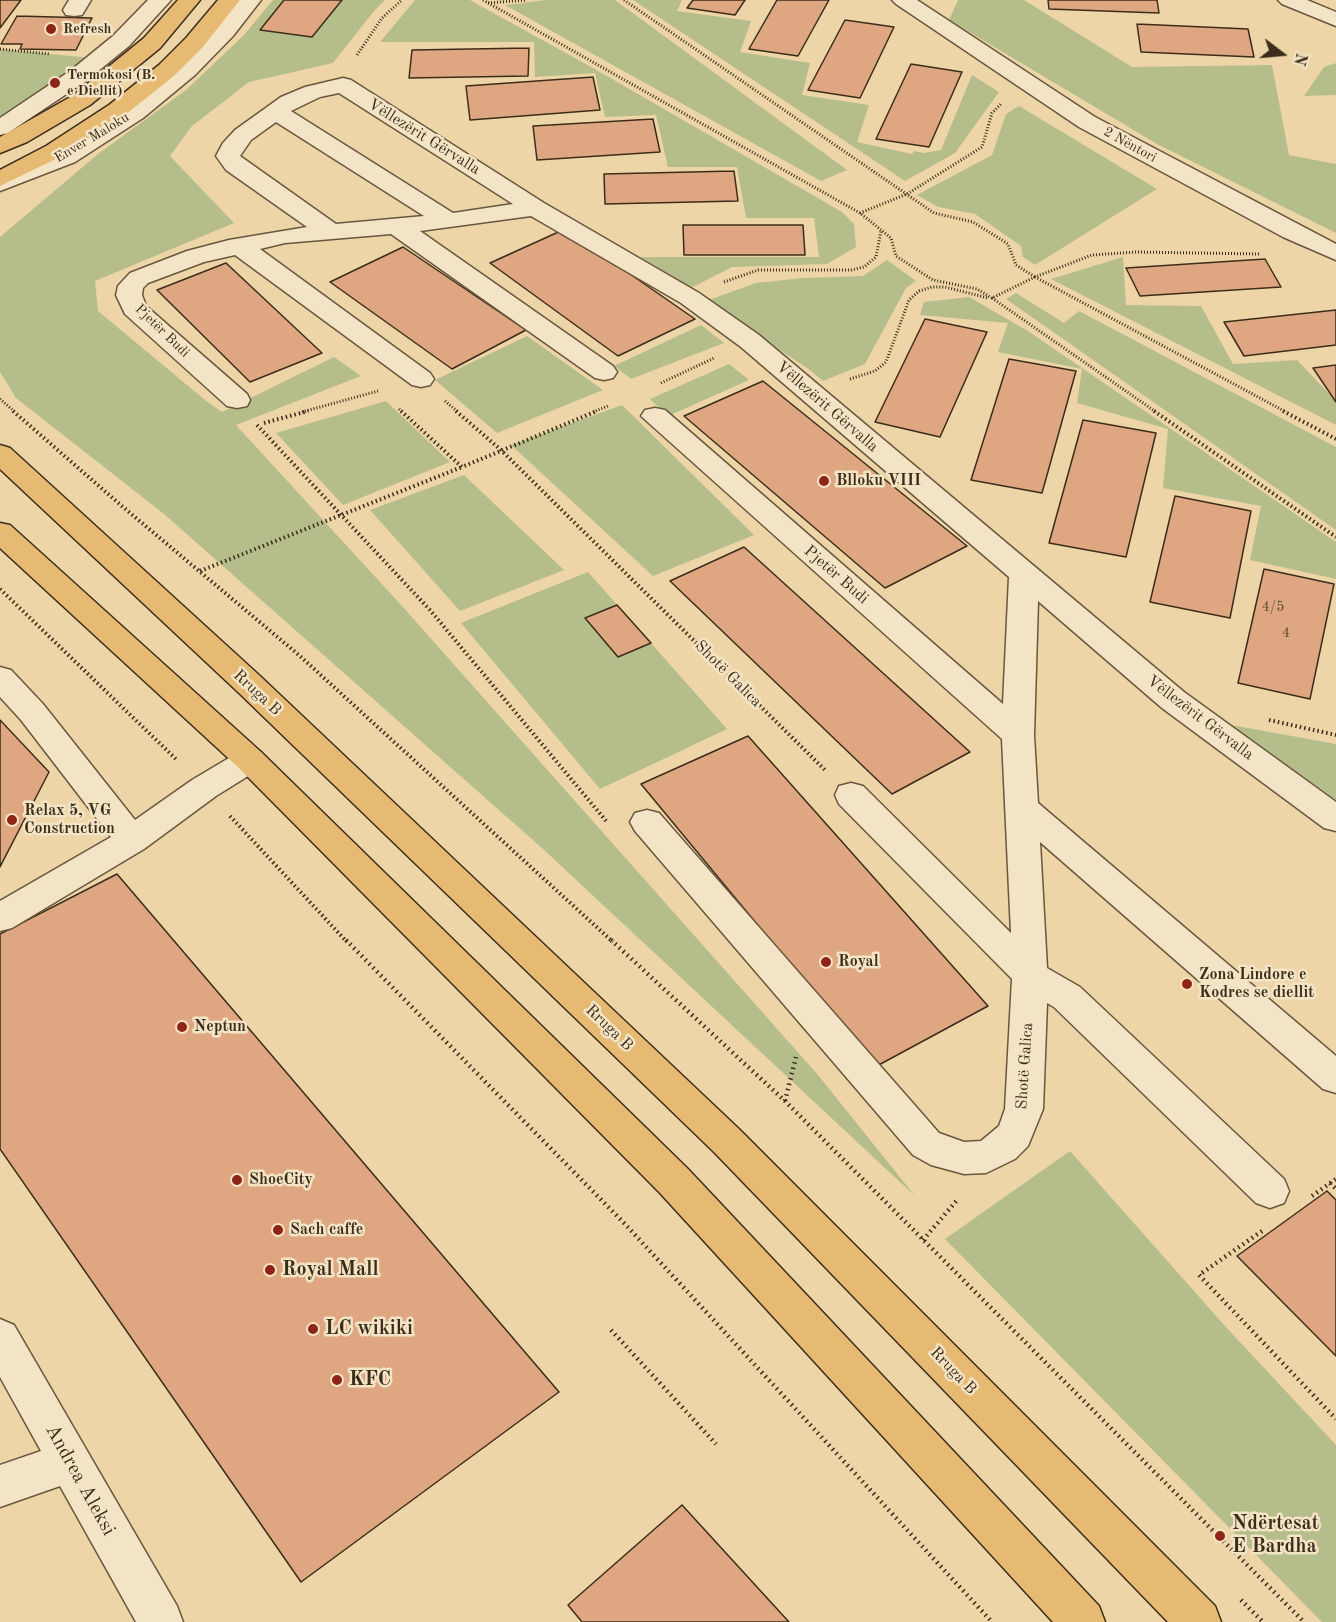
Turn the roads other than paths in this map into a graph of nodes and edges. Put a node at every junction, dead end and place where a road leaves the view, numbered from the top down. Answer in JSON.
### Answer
{"nodes":[{"id":1,"x":160,"y":0,"type":"edge"},
{"id":2,"x":189,"y":0,"type":"edge"},
{"id":3,"x":229,"y":0,"type":"edge"},
{"id":4,"x":250,"y":0,"type":"edge"},
{"id":5,"x":903,"y":0,"type":"edge"},
{"id":6,"x":1289,"y":0,"type":"edge"},
{"id":7,"x":938,"y":10,"type":"edge"},
{"id":8,"x":1336,"y":20,"type":"edge"},
{"id":9,"x":275,"y":111,"type":"junction"},
{"id":10,"x":0,"y":128,"type":"edge"},
{"id":11,"x":0,"y":146,"type":"edge"},
{"id":12,"x":0,"y":179,"type":"edge"},
{"id":13,"x":0,"y":184,"type":"edge"},
{"id":14,"x":535,"y":208,"type":"junction"},
{"id":15,"x":449,"y":221,"type":"junction"},
{"id":16,"x":395,"y":225,"type":"junction"},
{"id":17,"x":331,"y":232,"type":"junction"},
{"id":18,"x":238,"y":245,"type":"junction"},
{"id":19,"x":1336,"y":253,"type":"edge"},
{"id":20,"x":604,"y":372,"type":"dead end"},
{"id":21,"x":421,"y":379,"type":"road end"},
{"id":22,"x":237,"y":400,"type":"dead end"},
{"id":23,"x":655,"y":416,"type":"dead end"},
{"id":24,"x":0,"y":454,"type":"edge"},
{"id":25,"x":0,"y":532,"type":"edge"},
{"id":26,"x":1024,"y":574,"type":"junction"},
{"id":27,"x":0,"y":678,"type":"edge"},
{"id":28,"x":1018,"y":735,"type":"junction"},
{"id":29,"x":250,"y":760,"type":"junction"},
{"id":30,"x":851,"y":795,"type":"road end"},
{"id":31,"x":1020,"y":806,"type":"junction"},
{"id":32,"x":1336,"y":819,"type":"edge"},
{"id":33,"x":631,"y":826,"type":"road end"},
{"id":34,"x":132,"y":840,"type":"junction"},
{"id":35,"x":0,"y":918,"type":"edge"},
{"id":36,"x":1030,"y":975,"type":"junction"},
{"id":37,"x":1336,"y":1078,"type":"edge"},
{"id":38,"x":1286,"y":1197,"type":"road end"},
{"id":39,"x":0,"y":1338,"type":"edge"},
{"id":40,"x":70,"y":1462,"type":"junction"},
{"id":41,"x":0,"y":1486,"type":"edge"},
{"id":42,"x":161,"y":1622,"type":"edge"},
{"id":43,"x":1083,"y":1622,"type":"edge"},
{"id":44,"x":1199,"y":1622,"type":"edge"}],
"edges":[{"from":1,"to":10,"type":"street"},
{"from":2,"to":11,"type":"main road"},
{"from":3,"to":12,"type":"main road","name":"Enver Maloku"},
{"from":4,"to":13,"type":"street","name":"Enver Maloku"},
{"from":5,"to":7,"type":"street","name":"2 Nëntori"},
{"from":6,"to":8,"type":"street"},
{"from":7,"to":19,"type":"street","name":"2 Nëntori"},
{"from":9,"to":14,"type":"street","name":"Vëllezërit Gërvalla"},
{"from":9,"to":15,"type":"street"},
{"from":9,"to":17,"type":"street"},
{"from":14,"to":15,"type":"street","name":"Pjetër Budi"},
{"from":14,"to":26,"type":"street","name":"Vëllezërit Gërvalla"},
{"from":15,"to":16,"type":"street","name":"Pjetër Budi"},
{"from":16,"to":17,"type":"street","name":"Pjetër Budi"},
{"from":16,"to":20,"type":"street"},
{"from":17,"to":18,"type":"street","name":"Pjetër Budi"},
{"from":18,"to":21,"type":"street"},
{"from":18,"to":22,"type":"street","name":"Pjetër Budi"},
{"from":23,"to":28,"type":"street","name":"Pjetër Budi"},
{"from":24,"to":44,"type":"main road","name":"Rruga B"},
{"from":25,"to":29,"type":"main road"},
{"from":26,"to":28,"type":"street","name":"Shotë Galica"},
{"from":26,"to":32,"type":"street","name":"Vëllezërit Gërvalla"},
{"from":27,"to":34,"type":"street"},
{"from":28,"to":31,"type":"street","name":"Shotë Galica"},
{"from":29,"to":34,"type":"street"},
{"from":29,"to":43,"type":"main road"},
{"from":30,"to":36,"type":"street"},
{"from":31,"to":36,"type":"street","name":"Shotë Galica"},
{"from":31,"to":37,"type":"street"},
{"from":33,"to":36,"type":"street","name":"Shotë Galica"},
{"from":34,"to":35,"type":"street"},
{"from":36,"to":38,"type":"street"},
{"from":39,"to":40,"type":"street","name":"Andrea Aleksi"},
{"from":40,"to":41,"type":"street"},
{"from":40,"to":42,"type":"street","name":"Andrea Aleksi"}]}
